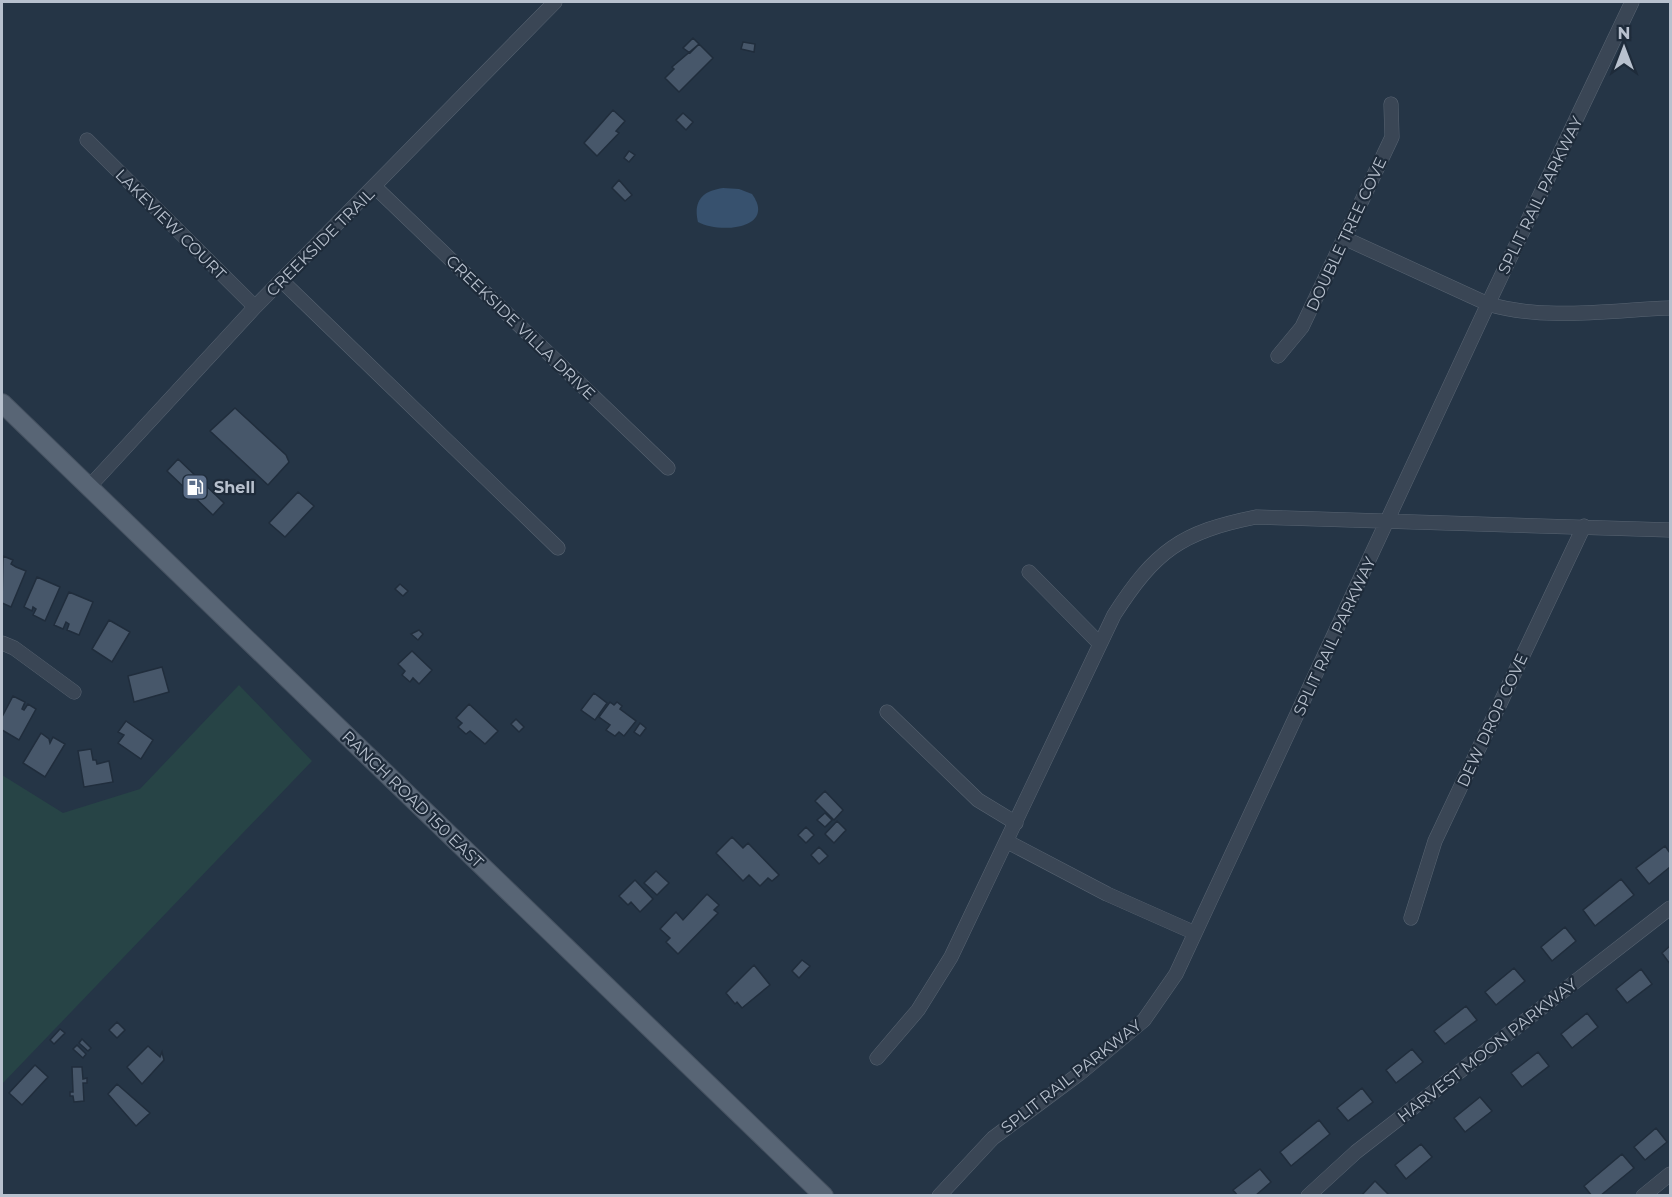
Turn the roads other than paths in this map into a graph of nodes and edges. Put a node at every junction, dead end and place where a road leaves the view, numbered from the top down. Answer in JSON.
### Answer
{"nodes":[{"id":1,"x":555,"y":2,"type":"edge"},
{"id":2,"x":1632,"y":2,"type":"edge"},
{"id":3,"x":1391,"y":104,"type":"dead end"},
{"id":4,"x":87,"y":140,"type":"dead end"},
{"id":5,"x":375,"y":187,"type":"junction"},
{"id":6,"x":1344,"y":238,"type":"junction"},
{"id":7,"x":282,"y":281,"type":"junction"},
{"id":8,"x":1488,"y":304,"type":"junction"},
{"id":9,"x":255,"y":307,"type":"junction"},
{"id":10,"x":1671,"y":308,"type":"edge"},
{"id":11,"x":1278,"y":356,"type":"dead end"},
{"id":12,"x":2,"y":403,"type":"edge"},
{"id":13,"x":668,"y":468,"type":"dead end"},
{"id":14,"x":89,"y":487,"type":"junction"},
{"id":15,"x":1388,"y":520,"type":"junction"},
{"id":16,"x":1584,"y":526,"type":"junction"},
{"id":17,"x":1671,"y":530,"type":"edge"},
{"id":18,"x":558,"y":548,"type":"dead end"},
{"id":19,"x":1029,"y":572,"type":"dead end"},
{"id":20,"x":2,"y":643,"type":"edge"},
{"id":21,"x":1100,"y":644,"type":"junction"},
{"id":22,"x":74,"y":692,"type":"dead end"},
{"id":23,"x":887,"y":712,"type":"dead end"},
{"id":24,"x":1016,"y":823,"type":"junction"},
{"id":25,"x":1008,"y":842,"type":"junction"},
{"id":26,"x":1671,"y":908,"type":"edge"},
{"id":27,"x":1411,"y":918,"type":"dead end"},
{"id":28,"x":1195,"y":933,"type":"junction"},
{"id":29,"x":877,"y":1058,"type":"dead end"},
{"id":30,"x":1671,"y":1174,"type":"edge"},
{"id":31,"x":824,"y":1196,"type":"edge"},
{"id":32,"x":939,"y":1196,"type":"edge"},
{"id":33,"x":1308,"y":1196,"type":"edge"},
{"id":34,"x":1643,"y":1196,"type":"edge"}],
"edges":[{"from":1,"to":5,"type":"street","name":"CREEKSIDE TRAIL"},
{"from":2,"to":8,"type":"street","name":"SPLIT RAIL PARKWAY"},
{"from":3,"to":6,"type":"street","name":"DOUBLE TREE COVE"},
{"from":4,"to":9,"type":"street","name":"LAKEVIEW COURT"},
{"from":5,"to":7,"type":"street","name":"CREEKSIDE TRAIL"},
{"from":5,"to":13,"type":"street","name":"CREEKSIDE VILLA DRIVE"},
{"from":6,"to":8,"type":"street"},
{"from":6,"to":11,"type":"street","name":"DOUBLE TREE COVE"},
{"from":7,"to":9,"type":"street","name":"CREEKSIDE TRAIL"},
{"from":7,"to":18,"type":"street"},
{"from":8,"to":10,"type":"street"},
{"from":8,"to":15,"type":"street","name":"SPLIT RAIL PARKWAY"},
{"from":9,"to":14,"type":"street","name":"CREEKSIDE TRAIL"},
{"from":12,"to":14,"type":"main road","name":"RANCH ROAD 150 EAST"},
{"from":14,"to":31,"type":"main road","name":"RANCH ROAD 150 EAST"},
{"from":15,"to":16,"type":"street"},
{"from":15,"to":21,"type":"street"},
{"from":15,"to":28,"type":"street","name":"SPLIT RAIL PARKWAY"},
{"from":16,"to":17,"type":"street"},
{"from":16,"to":27,"type":"street","name":"DEW DROP COVE"},
{"from":19,"to":21,"type":"street"},
{"from":20,"to":22,"type":"street"},
{"from":21,"to":24,"type":"street"},
{"from":23,"to":24,"type":"street"},
{"from":24,"to":25,"type":"street"},
{"from":25,"to":28,"type":"street"},
{"from":25,"to":29,"type":"street"},
{"from":26,"to":33,"type":"street","name":"HARVEST MOON PARKWAY"},
{"from":28,"to":32,"type":"street","name":"SPLIT RAIL PARKWAY"},
{"from":30,"to":34,"type":"street"}]}
